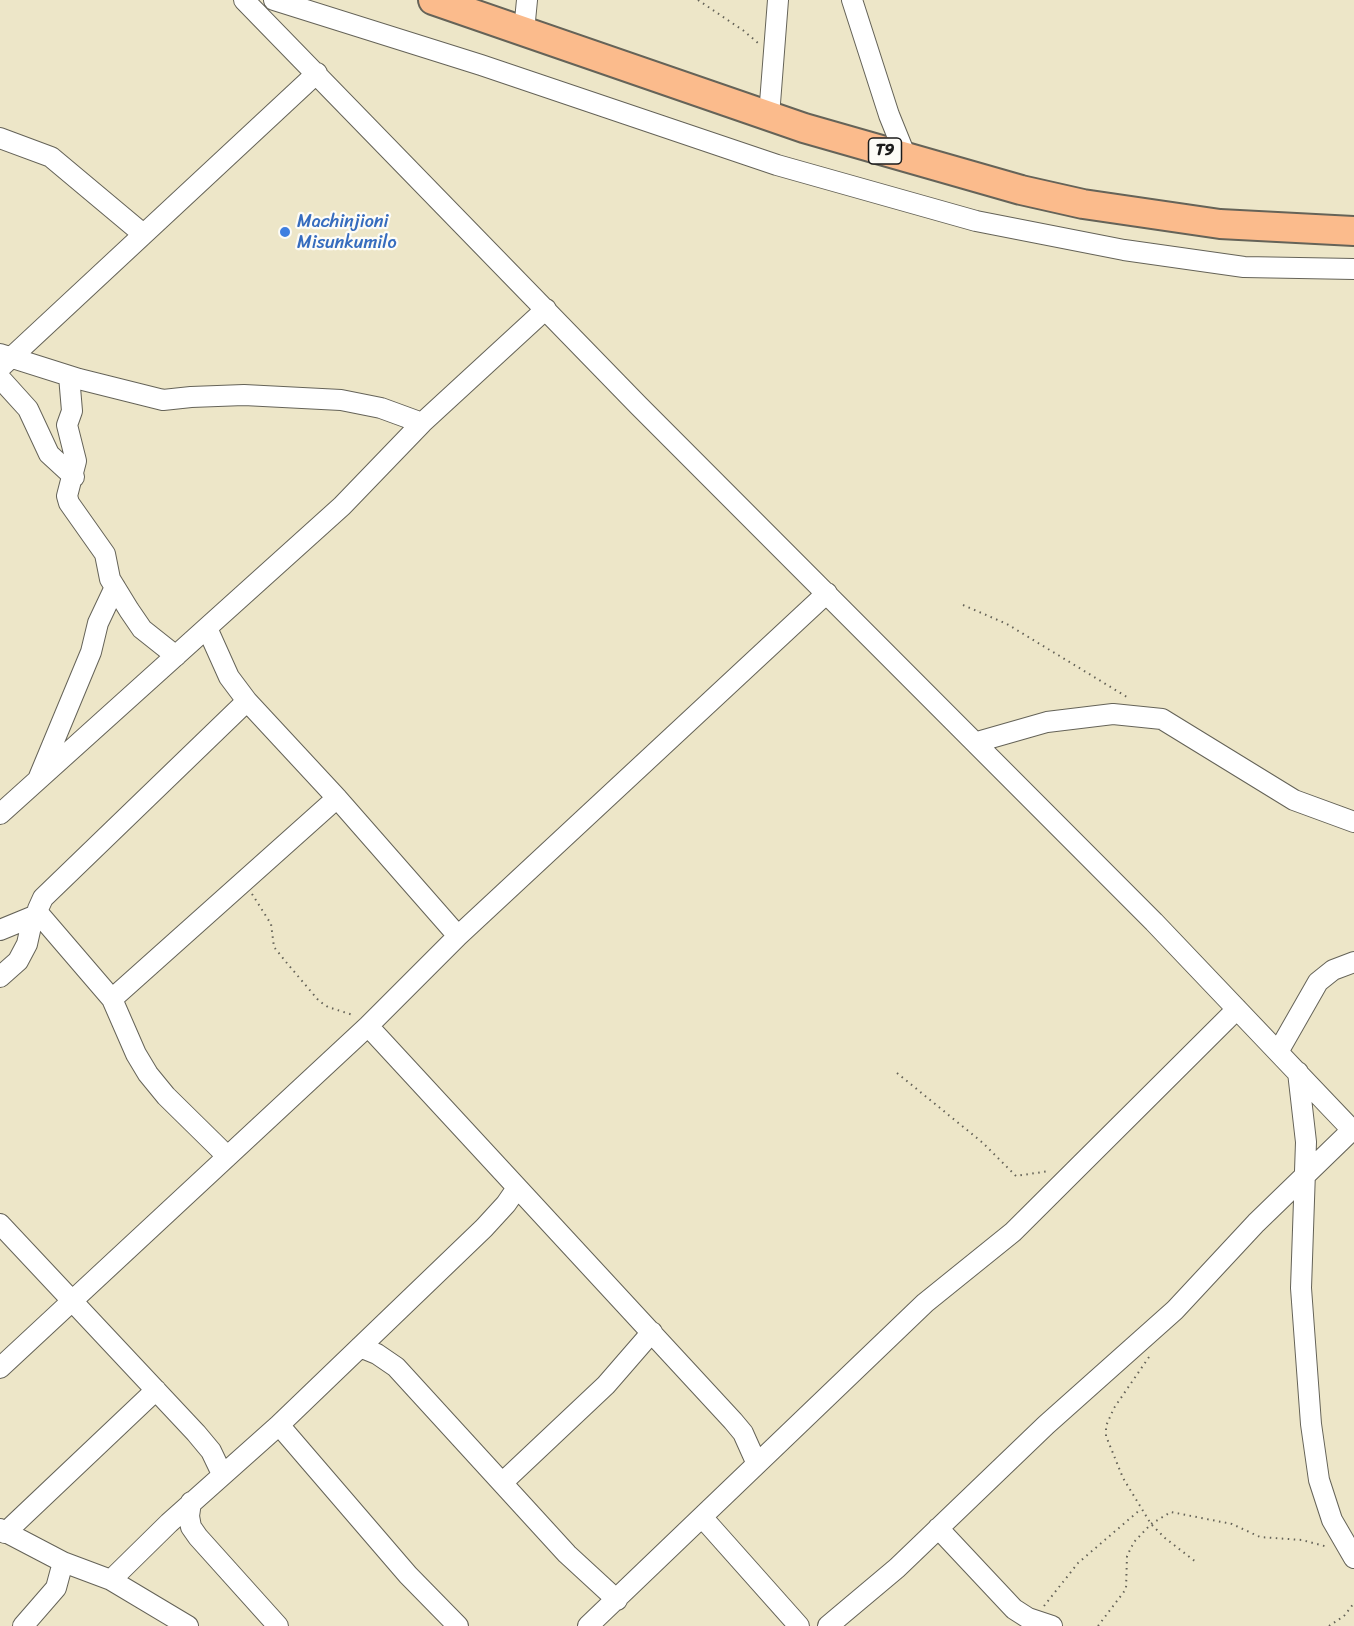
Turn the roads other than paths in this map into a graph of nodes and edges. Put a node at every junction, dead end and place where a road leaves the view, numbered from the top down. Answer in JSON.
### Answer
{"nodes":[{"id":1,"x":244,"y":0,"type":"edge"},
{"id":2,"x":274,"y":0,"type":"edge"},
{"id":3,"x":433,"y":0,"type":"edge"},
{"id":4,"x":527,"y":0,"type":"edge"},
{"id":5,"x":778,"y":0,"type":"edge"},
{"id":6,"x":852,"y":0,"type":"edge"},
{"id":7,"x":524,"y":31,"type":"junction"},
{"id":8,"x":317,"y":73,"type":"junction"},
{"id":9,"x":769,"y":116,"type":"junction"},
{"id":10,"x":0,"y":138,"type":"edge"},
{"id":11,"x":906,"y":157,"type":"junction"},
{"id":12,"x":1354,"y":231,"type":"edge"},
{"id":13,"x":143,"y":234,"type":"junction"},
{"id":14,"x":1354,"y":269,"type":"edge"},
{"id":15,"x":546,"y":309,"type":"junction"},
{"id":16,"x":4,"y":360,"type":"edge"},
{"id":17,"x":69,"y":376,"type":"junction"},
{"id":18,"x":0,"y":378,"type":"edge"},
{"id":19,"x":422,"y":423,"type":"junction"},
{"id":20,"x":74,"y":477,"type":"junction"},
{"id":21,"x":115,"y":587,"type":"junction"},
{"id":22,"x":827,"y":593,"type":"junction"},
{"id":23,"x":207,"y":628,"type":"junction"},
{"id":24,"x":176,"y":656,"type":"junction"},
{"id":25,"x":247,"y":701,"type":"junction"},
{"id":26,"x":977,"y":742,"type":"junction"},
{"id":27,"x":38,"y":780,"type":"junction"},
{"id":28,"x":337,"y":798,"type":"junction"},
{"id":29,"x":0,"y":814,"type":"edge"},
{"id":30,"x":1354,"y":822,"type":"edge"},
{"id":31,"x":36,"y":916,"type":"junction"},
{"id":32,"x":0,"y":930,"type":"edge"},
{"id":33,"x":458,"y":936,"type":"junction"},
{"id":34,"x":1354,"y":962,"type":"edge"},
{"id":35,"x":0,"y":977,"type":"edge"},
{"id":36,"x":112,"y":999,"type":"junction"},
{"id":37,"x":1237,"y":1009,"type":"junction"},
{"id":38,"x":371,"y":1024,"type":"junction"},
{"id":39,"x":1278,"y":1052,"type":"junction"},
{"id":40,"x":1298,"y":1072,"type":"junction"},
{"id":41,"x":1353,"y":1131,"type":"edge"},
{"id":42,"x":227,"y":1156,"type":"junction"},
{"id":43,"x":1305,"y":1175,"type":"junction"},
{"id":44,"x":516,"y":1188,"type":"junction"},
{"id":45,"x":0,"y":1224,"type":"edge"},
{"id":46,"x":72,"y":1300,"type":"junction"},
{"id":47,"x":652,"y":1332,"type":"junction"},
{"id":48,"x":360,"y":1347,"type":"junction"},
{"id":49,"x":0,"y":1368,"type":"edge"},
{"id":50,"x":156,"y":1390,"type":"junction"},
{"id":51,"x":279,"y":1425,"type":"junction"},
{"id":52,"x":743,"y":1433,"type":"junction"},
{"id":53,"x":782,"y":1439,"type":"junction"},
{"id":54,"x":211,"y":1451,"type":"junction"},
{"id":55,"x":239,"y":1459,"type":"junction"},
{"id":56,"x":756,"y":1462,"type":"junction"},
{"id":57,"x":222,"y":1474,"type":"junction"},
{"id":58,"x":501,"y":1483,"type":"junction"},
{"id":59,"x":191,"y":1502,"type":"junction"},
{"id":60,"x":702,"y":1517,"type":"junction"},
{"id":61,"x":169,"y":1523,"type":"junction"},
{"id":62,"x":191,"y":1527,"type":"junction"},
{"id":63,"x":939,"y":1528,"type":"junction"},
{"id":64,"x":3,"y":1531,"type":"edge"},
{"id":65,"x":1354,"y":1558,"type":"edge"},
{"id":66,"x":63,"y":1562,"type":"junction"},
{"id":67,"x":111,"y":1580,"type":"junction"},
{"id":68,"x":617,"y":1600,"type":"junction"},
{"id":69,"x":1035,"y":1623,"type":"edge"},
{"id":70,"x":23,"y":1626,"type":"edge"},
{"id":71,"x":188,"y":1626,"type":"edge"},
{"id":72,"x":278,"y":1626,"type":"edge"},
{"id":73,"x":459,"y":1626,"type":"edge"},
{"id":74,"x":588,"y":1626,"type":"edge"},
{"id":75,"x":800,"y":1626,"type":"edge"},
{"id":76,"x":828,"y":1626,"type":"edge"}],
"edges":[{"from":1,"to":8,"type":"street"},
{"from":2,"to":14,"type":"street"},
{"from":3,"to":7,"type":"highway","number":"T9"},
{"from":4,"to":7,"type":"street"},
{"from":5,"to":9,"type":"street"},
{"from":6,"to":11,"type":"street"},
{"from":7,"to":9,"type":"highway","number":"T9"},
{"from":8,"to":13,"type":"street"},
{"from":8,"to":15,"type":"street"},
{"from":9,"to":11,"type":"highway","number":"T9"},
{"from":10,"to":13,"type":"street"},
{"from":11,"to":12,"type":"highway","number":"T9"},
{"from":13,"to":16,"type":"street"},
{"from":15,"to":19,"type":"street"},
{"from":15,"to":22,"type":"street"},
{"from":16,"to":17,"type":"street"},
{"from":17,"to":19,"type":"street"},
{"from":17,"to":20,"type":"street"},
{"from":18,"to":20,"type":"street"},
{"from":19,"to":23,"type":"street"},
{"from":20,"to":21,"type":"street"},
{"from":21,"to":24,"type":"street"},
{"from":21,"to":27,"type":"street"},
{"from":22,"to":26,"type":"street"},
{"from":22,"to":33,"type":"street"},
{"from":23,"to":24,"type":"street"},
{"from":23,"to":25,"type":"street"},
{"from":24,"to":27,"type":"street"},
{"from":25,"to":28,"type":"street"},
{"from":25,"to":31,"type":"street"},
{"from":26,"to":30,"type":"street"},
{"from":26,"to":37,"type":"street"},
{"from":27,"to":29,"type":"street"},
{"from":28,"to":33,"type":"street"},
{"from":28,"to":36,"type":"street"},
{"from":31,"to":32,"type":"street"},
{"from":31,"to":35,"type":"street"},
{"from":31,"to":36,"type":"street"},
{"from":33,"to":38,"type":"street"},
{"from":34,"to":39,"type":"street"},
{"from":36,"to":42,"type":"street"},
{"from":37,"to":39,"type":"street"},
{"from":37,"to":53,"type":"street"},
{"from":38,"to":42,"type":"street"},
{"from":38,"to":44,"type":"street"},
{"from":39,"to":40,"type":"street"},
{"from":40,"to":41,"type":"street"},
{"from":40,"to":43,"type":"street"},
{"from":41,"to":43,"type":"street"},
{"from":42,"to":46,"type":"street"},
{"from":43,"to":63,"type":"street"},
{"from":43,"to":65,"type":"street"},
{"from":44,"to":47,"type":"street"},
{"from":44,"to":48,"type":"street"},
{"from":45,"to":46,"type":"street"},
{"from":46,"to":49,"type":"street"},
{"from":46,"to":50,"type":"street"},
{"from":47,"to":52,"type":"street"},
{"from":47,"to":58,"type":"street"},
{"from":48,"to":51,"type":"street"},
{"from":48,"to":58,"type":"street"},
{"from":50,"to":54,"type":"street"},
{"from":50,"to":64,"type":"street"},
{"from":51,"to":55,"type":"street"},
{"from":51,"to":73,"type":"street"},
{"from":52,"to":53,"type":"street"},
{"from":52,"to":56,"type":"street"},
{"from":53,"to":56,"type":"street"},
{"from":54,"to":55,"type":"street"},
{"from":54,"to":57,"type":"street"},
{"from":55,"to":57,"type":"street"},
{"from":56,"to":60,"type":"street"},
{"from":57,"to":59,"type":"street"},
{"from":58,"to":68,"type":"street"},
{"from":59,"to":61,"type":"street"},
{"from":59,"to":62,"type":"street"},
{"from":60,"to":68,"type":"street"},
{"from":60,"to":75,"type":"street"},
{"from":61,"to":62,"type":"street"},
{"from":61,"to":67,"type":"street"},
{"from":62,"to":72,"type":"street"},
{"from":63,"to":69,"type":"street"},
{"from":63,"to":76,"type":"street"},
{"from":64,"to":66,"type":"street"},
{"from":66,"to":67,"type":"street"},
{"from":66,"to":70,"type":"street"},
{"from":67,"to":71,"type":"street"},
{"from":68,"to":74,"type":"street"}]}
